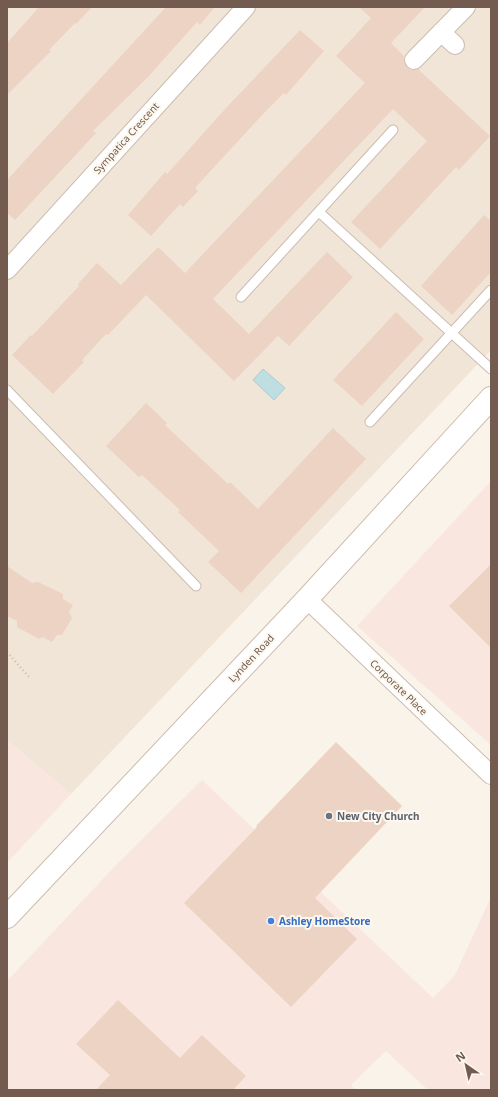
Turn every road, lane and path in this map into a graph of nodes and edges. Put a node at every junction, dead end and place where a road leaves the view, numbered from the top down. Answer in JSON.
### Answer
{"nodes":[{"id":1,"x":246,"y":7,"type":"edge"},
{"id":2,"x":466,"y":7,"type":"edge"},
{"id":3,"x":441,"y":32,"type":"junction"},
{"id":4,"x":456,"y":45,"type":"dead end"},
{"id":5,"x":414,"y":60,"type":"dead end"},
{"id":6,"x":393,"y":130,"type":"dead end"},
{"id":7,"x":319,"y":212,"type":"junction"},
{"id":8,"x":7,"y":270,"type":"edge"},
{"id":9,"x":491,"y":290,"type":"edge"},
{"id":10,"x":241,"y":297,"type":"dead end"},
{"id":11,"x":452,"y":333,"type":"junction"},
{"id":12,"x":491,"y":369,"type":"edge"},
{"id":13,"x":7,"y":390,"type":"edge"},
{"id":14,"x":491,"y":398,"type":"edge"},
{"id":15,"x":370,"y":422,"type":"dead end"},
{"id":16,"x":196,"y":586,"type":"dead end"},
{"id":17,"x":307,"y":599,"type":"junction"},
{"id":18,"x":7,"y":652,"type":"edge"},
{"id":19,"x":30,"y":678,"type":"dead end"},
{"id":20,"x":491,"y":775,"type":"edge"},
{"id":21,"x":7,"y":917,"type":"edge"}],
"edges":[{"from":1,"to":8,"type":"street","name":"Sympatica Crescent"},
{"from":2,"to":3,"type":"street"},
{"from":3,"to":4,"type":"street"},
{"from":3,"to":5,"type":"street"},
{"from":6,"to":7,"type":"lane"},
{"from":7,"to":10,"type":"lane"},
{"from":7,"to":11,"type":"lane"},
{"from":9,"to":11,"type":"lane"},
{"from":11,"to":12,"type":"lane"},
{"from":11,"to":15,"type":"lane"},
{"from":13,"to":16,"type":"lane"},
{"from":14,"to":17,"type":"main road","name":"Lynden Road"},
{"from":17,"to":20,"type":"street","name":"Corporate Place"},
{"from":17,"to":21,"type":"main road","name":"Lynden Road"},
{"from":18,"to":19,"type":"path"}]}
